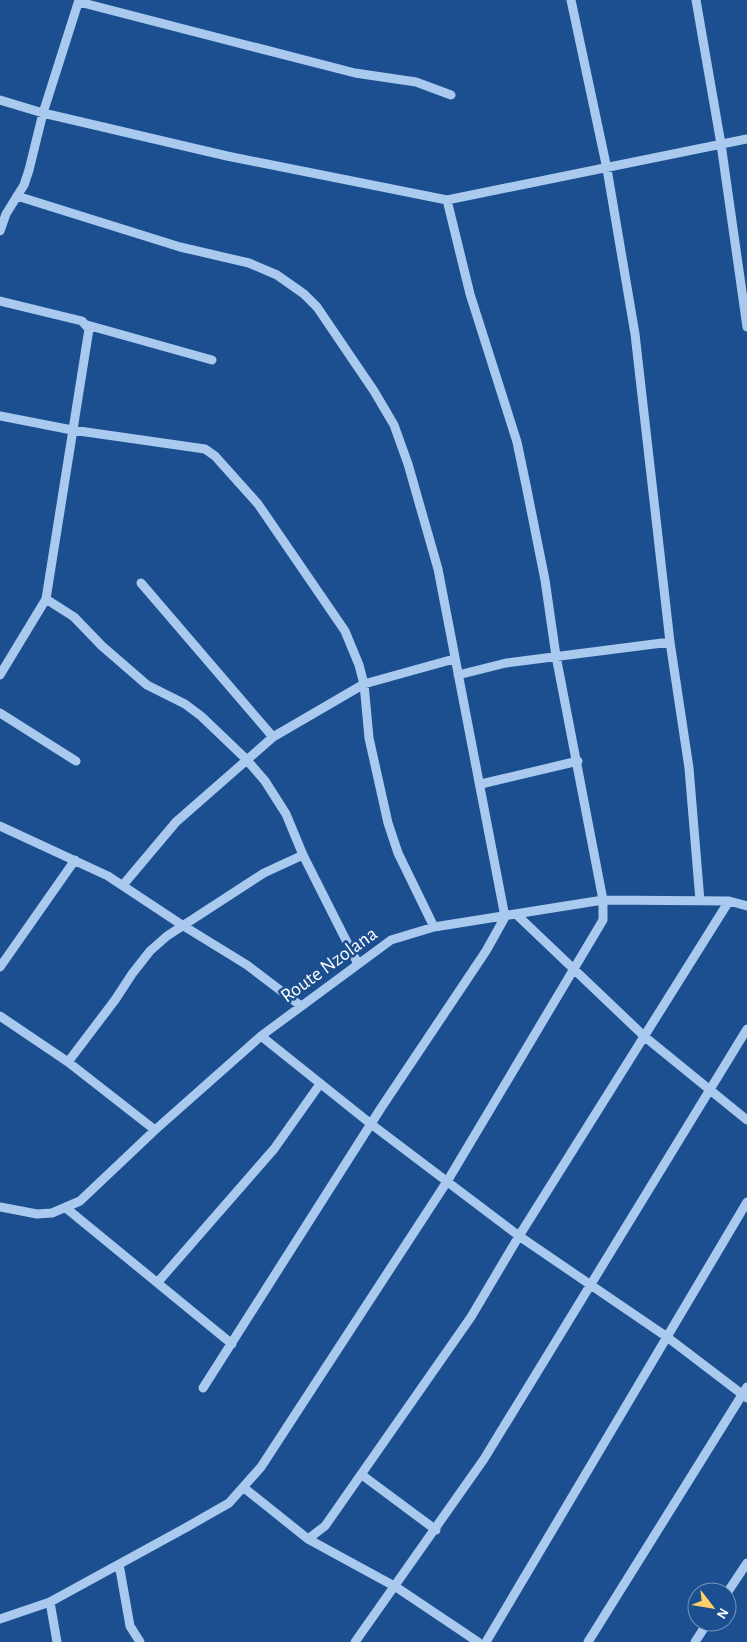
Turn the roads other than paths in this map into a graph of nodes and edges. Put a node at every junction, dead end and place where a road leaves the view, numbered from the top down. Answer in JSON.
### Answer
{"nodes":[{"id":1,"x":571,"y":0,"type":"edge"},
{"id":2,"x":696,"y":0,"type":"edge"},
{"id":3,"x":79,"y":1,"type":"edge"},
{"id":4,"x":451,"y":95,"type":"dead end"},
{"id":5,"x":0,"y":100,"type":"edge"},
{"id":6,"x":43,"y":114,"type":"junction"},
{"id":7,"x":747,"y":139,"type":"edge"},
{"id":8,"x":721,"y":144,"type":"junction"},
{"id":9,"x":607,"y":169,"type":"junction"},
{"id":10,"x":17,"y":196,"type":"junction"},
{"id":11,"x":447,"y":200,"type":"junction"},
{"id":12,"x":0,"y":231,"type":"edge"},
{"id":13,"x":0,"y":301,"type":"edge"},
{"id":14,"x":747,"y":320,"type":"edge"},
{"id":15,"x":87,"y":325,"type":"junction"},
{"id":16,"x":747,"y":327,"type":"edge"},
{"id":17,"x":212,"y":360,"type":"dead end"},
{"id":18,"x":0,"y":416,"type":"edge"},
{"id":19,"x":72,"y":430,"type":"junction"},
{"id":20,"x":141,"y":583,"type":"dead end"},
{"id":21,"x":46,"y":599,"type":"junction"},
{"id":22,"x":670,"y":642,"type":"junction"},
{"id":23,"x":556,"y":656,"type":"junction"},
{"id":24,"x":454,"y":659,"type":"junction"},
{"id":25,"x":0,"y":675,"type":"edge"},
{"id":26,"x":458,"y":675,"type":"junction"},
{"id":27,"x":364,"y":684,"type":"junction"},
{"id":28,"x":0,"y":713,"type":"edge"},
{"id":29,"x":273,"y":737,"type":"junction"},
{"id":30,"x":246,"y":759,"type":"junction"},
{"id":31,"x":76,"y":761,"type":"dead end"},
{"id":32,"x":578,"y":761,"type":"junction"},
{"id":33,"x":481,"y":784,"type":"junction"},
{"id":34,"x":0,"y":826,"type":"edge"},
{"id":35,"x":303,"y":855,"type":"junction"},
{"id":36,"x":75,"y":860,"type":"junction"},
{"id":37,"x":124,"y":885,"type":"junction"},
{"id":38,"x":603,"y":900,"type":"junction"},
{"id":39,"x":700,"y":902,"type":"junction"},
{"id":40,"x":729,"y":902,"type":"junction"},
{"id":41,"x":747,"y":906,"type":"edge"},
{"id":42,"x":517,"y":915,"type":"junction"},
{"id":43,"x":505,"y":917,"type":"junction"},
{"id":44,"x":182,"y":925,"type":"junction"},
{"id":45,"x":434,"y":927,"type":"junction"},
{"id":46,"x":358,"y":964,"type":"junction"},
{"id":47,"x":0,"y":967,"type":"edge"},
{"id":48,"x":575,"y":970,"type":"junction"},
{"id":49,"x":301,"y":1006,"type":"junction"},
{"id":50,"x":0,"y":1016,"type":"edge"},
{"id":51,"x":747,"y":1029,"type":"edge"},
{"id":52,"x":261,"y":1036,"type":"junction"},
{"id":53,"x":645,"y":1037,"type":"junction"},
{"id":54,"x":68,"y":1062,"type":"junction"},
{"id":55,"x":320,"y":1084,"type":"junction"},
{"id":56,"x":709,"y":1092,"type":"junction"},
{"id":57,"x":747,"y":1120,"type":"edge"},
{"id":58,"x":371,"y":1124,"type":"junction"},
{"id":59,"x":155,"y":1130,"type":"junction"},
{"id":60,"x":448,"y":1180,"type":"junction"},
{"id":61,"x":747,"y":1202,"type":"edge"},
{"id":62,"x":0,"y":1207,"type":"edge"},
{"id":63,"x":66,"y":1208,"type":"junction"},
{"id":64,"x":519,"y":1236,"type":"junction"},
{"id":65,"x":158,"y":1282,"type":"junction"},
{"id":66,"x":590,"y":1286,"type":"junction"},
{"id":67,"x":666,"y":1337,"type":"junction"},
{"id":68,"x":232,"y":1344,"type":"junction"},
{"id":69,"x":204,"y":1388,"type":"dead end"},
{"id":70,"x":746,"y":1393,"type":"edge"},
{"id":71,"x":362,"y":1475,"type":"junction"},
{"id":72,"x":243,"y":1487,"type":"junction"},
{"id":73,"x":436,"y":1530,"type":"junction"},
{"id":74,"x":308,"y":1539,"type":"junction"},
{"id":75,"x":747,"y":1563,"type":"edge"},
{"id":76,"x":119,"y":1564,"type":"junction"},
{"id":77,"x":734,"y":1582,"type":"edge"},
{"id":78,"x":396,"y":1587,"type":"junction"},
{"id":79,"x":50,"y":1602,"type":"junction"},
{"id":80,"x":0,"y":1619,"type":"edge"},
{"id":81,"x":58,"y":1642,"type":"edge"},
{"id":82,"x":139,"y":1642,"type":"edge"},
{"id":83,"x":355,"y":1642,"type":"edge"},
{"id":84,"x":478,"y":1642,"type":"edge"},
{"id":85,"x":486,"y":1642,"type":"edge"},
{"id":86,"x":588,"y":1642,"type":"edge"}],
"edges":[{"from":1,"to":9,"type":"street"},
{"from":2,"to":8,"type":"street"},
{"from":3,"to":4,"type":"street"},
{"from":3,"to":6,"type":"street"},
{"from":5,"to":6,"type":"street"},
{"from":6,"to":10,"type":"street"},
{"from":6,"to":11,"type":"street"},
{"from":7,"to":8,"type":"street"},
{"from":8,"to":9,"type":"street"},
{"from":8,"to":14,"type":"street"},
{"from":9,"to":11,"type":"street"},
{"from":9,"to":22,"type":"street"},
{"from":10,"to":12,"type":"street"},
{"from":10,"to":24,"type":"street"},
{"from":11,"to":23,"type":"street"},
{"from":13,"to":15,"type":"street"},
{"from":14,"to":16,"type":"street"},
{"from":15,"to":17,"type":"street"},
{"from":15,"to":19,"type":"street"},
{"from":18,"to":19,"type":"street"},
{"from":19,"to":21,"type":"street"},
{"from":19,"to":27,"type":"street"},
{"from":20,"to":29,"type":"street"},
{"from":21,"to":25,"type":"street"},
{"from":21,"to":30,"type":"street"},
{"from":22,"to":23,"type":"street"},
{"from":22,"to":39,"type":"street"},
{"from":23,"to":26,"type":"street"},
{"from":23,"to":32,"type":"street"},
{"from":24,"to":26,"type":"street"},
{"from":24,"to":27,"type":"street"},
{"from":26,"to":33,"type":"street"},
{"from":27,"to":29,"type":"street"},
{"from":27,"to":45,"type":"street"},
{"from":28,"to":31,"type":"street"},
{"from":29,"to":30,"type":"street"},
{"from":30,"to":35,"type":"street"},
{"from":30,"to":37,"type":"street"},
{"from":32,"to":33,"type":"street"},
{"from":32,"to":38,"type":"street"},
{"from":33,"to":43,"type":"street"},
{"from":34,"to":36,"type":"street"},
{"from":35,"to":44,"type":"street"},
{"from":35,"to":46,"type":"street"},
{"from":36,"to":37,"type":"street"},
{"from":36,"to":47,"type":"street"},
{"from":37,"to":44,"type":"street"},
{"from":38,"to":39,"type":"street","name":"Route Nzolana"},
{"from":38,"to":42,"type":"street","name":"Route Nzolana"},
{"from":38,"to":48,"type":"street"},
{"from":39,"to":40,"type":"street","name":"Route Nzolana"},
{"from":40,"to":41,"type":"street","name":"Route Nzolana"},
{"from":40,"to":53,"type":"street"},
{"from":42,"to":43,"type":"street","name":"Route Nzolana"},
{"from":42,"to":48,"type":"street"},
{"from":43,"to":45,"type":"street","name":"Route Nzolana"},
{"from":43,"to":58,"type":"street"},
{"from":44,"to":49,"type":"street"},
{"from":44,"to":54,"type":"street"},
{"from":45,"to":46,"type":"street","name":"Route Nzolana"},
{"from":46,"to":49,"type":"street","name":"Route Nzolana"},
{"from":48,"to":53,"type":"street"},
{"from":48,"to":60,"type":"street"},
{"from":49,"to":52,"type":"street","name":"Route Nzolana"},
{"from":50,"to":54,"type":"street"},
{"from":51,"to":56,"type":"street"},
{"from":52,"to":55,"type":"street"},
{"from":52,"to":59,"type":"street","name":"Route Nzolana"},
{"from":53,"to":56,"type":"street"},
{"from":53,"to":64,"type":"street"},
{"from":54,"to":59,"type":"street"},
{"from":55,"to":58,"type":"street"},
{"from":55,"to":65,"type":"street"},
{"from":56,"to":57,"type":"street"},
{"from":56,"to":66,"type":"street"},
{"from":58,"to":60,"type":"street"},
{"from":58,"to":68,"type":"street"},
{"from":59,"to":63,"type":"street","name":"Route Nzolana"},
{"from":60,"to":64,"type":"street"},
{"from":60,"to":72,"type":"street"},
{"from":61,"to":67,"type":"street"},
{"from":62,"to":63,"type":"street","name":"Route Nzolana"},
{"from":63,"to":65,"type":"street"},
{"from":64,"to":66,"type":"street"},
{"from":64,"to":71,"type":"street"},
{"from":65,"to":68,"type":"street"},
{"from":66,"to":67,"type":"street"},
{"from":66,"to":73,"type":"street"},
{"from":67,"to":70,"type":"street"},
{"from":67,"to":85,"type":"street"},
{"from":68,"to":69,"type":"street"},
{"from":70,"to":86,"type":"street"},
{"from":71,"to":73,"type":"street"},
{"from":71,"to":74,"type":"street"},
{"from":72,"to":74,"type":"street"},
{"from":72,"to":76,"type":"street"},
{"from":73,"to":78,"type":"street"},
{"from":74,"to":78,"type":"street"},
{"from":75,"to":77,"type":"street"},
{"from":76,"to":79,"type":"street"},
{"from":76,"to":82,"type":"street"},
{"from":78,"to":83,"type":"street"},
{"from":78,"to":84,"type":"street"},
{"from":79,"to":80,"type":"street"},
{"from":79,"to":81,"type":"street"}]}
